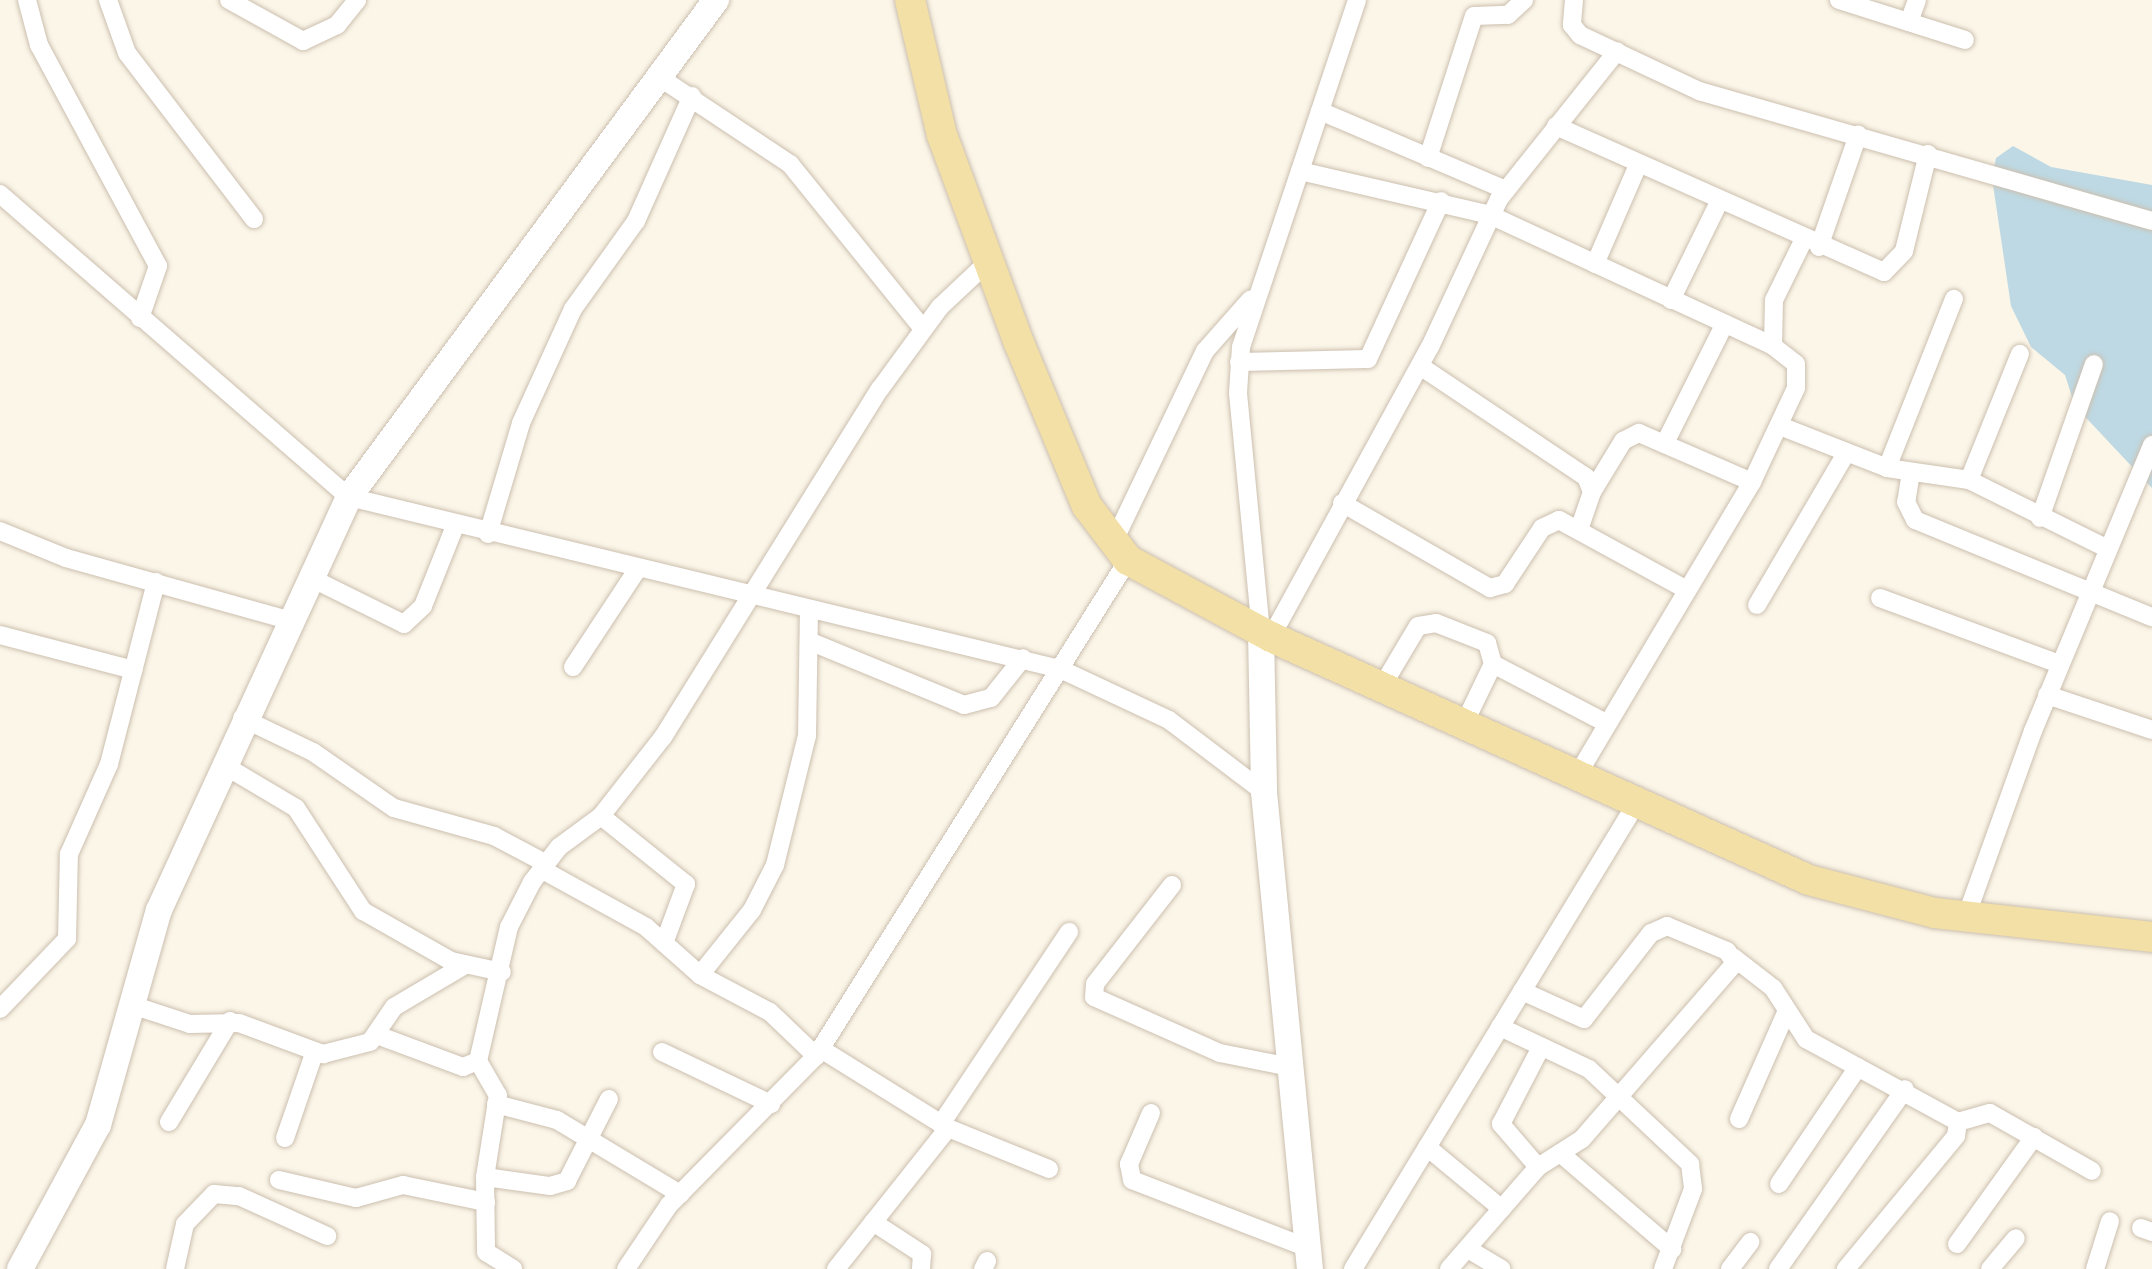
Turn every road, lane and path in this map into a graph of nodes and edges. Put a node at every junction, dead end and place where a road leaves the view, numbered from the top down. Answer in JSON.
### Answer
{"nodes":[{"id":1,"x":27,"y":0,"type":"edge"},
{"id":2,"x":108,"y":0,"type":"edge"},
{"id":3,"x":229,"y":0,"type":"edge"},
{"id":4,"x":357,"y":0,"type":"edge"},
{"id":5,"x":716,"y":0,"type":"edge"},
{"id":6,"x":910,"y":0,"type":"edge"},
{"id":7,"x":1357,"y":0,"type":"edge"},
{"id":8,"x":1524,"y":0,"type":"edge"},
{"id":9,"x":1574,"y":0,"type":"edge"},
{"id":10,"x":1839,"y":0,"type":"edge"},
{"id":11,"x":1917,"y":0,"type":"edge"},
{"id":12,"x":1909,"y":22,"type":"junction"},
{"id":13,"x":1965,"y":40,"type":"dead end"},
{"id":14,"x":1617,"y":51,"type":"junction"},
{"id":15,"x":662,"y":79,"type":"junction"},
{"id":16,"x":692,"y":96,"type":"junction"},
{"id":17,"x":1320,"y":111,"type":"junction"},
{"id":18,"x":1556,"y":126,"type":"junction"},
{"id":19,"x":1858,"y":135,"type":"junction"},
{"id":20,"x":1928,"y":154,"type":"junction"},
{"id":21,"x":1428,"y":158,"type":"junction"},
{"id":22,"x":1638,"y":165,"type":"junction"},
{"id":23,"x":1300,"y":171,"type":"junction"},
{"id":24,"x":1506,"y":190,"type":"junction"},
{"id":25,"x":0,"y":194,"type":"edge"},
{"id":26,"x":1441,"y":201,"type":"junction"},
{"id":27,"x":1719,"y":202,"type":"junction"},
{"id":28,"x":1490,"y":215,"type":"junction"},
{"id":29,"x":254,"y":219,"type":"dead end"},
{"id":30,"x":2152,"y":221,"type":"edge"},
{"id":31,"x":1811,"y":244,"type":"junction"},
{"id":32,"x":989,"y":261,"type":"junction"},
{"id":33,"x":1595,"y":264,"type":"junction"},
{"id":34,"x":1255,"y":296,"type":"junction"},
{"id":35,"x":1954,"y":299,"type":"dead end"},
{"id":36,"x":1671,"y":300,"type":"junction"},
{"id":37,"x":140,"y":318,"type":"junction"},
{"id":38,"x":1724,"y":325,"type":"junction"},
{"id":39,"x":923,"y":329,"type":"junction"},
{"id":40,"x":1773,"y":346,"type":"junction"},
{"id":41,"x":2020,"y":354,"type":"dead end"},
{"id":42,"x":1239,"y":362,"type":"junction"},
{"id":43,"x":2094,"y":364,"type":"dead end"},
{"id":44,"x":1420,"y":366,"type":"junction"},
{"id":45,"x":1780,"y":426,"type":"junction"},
{"id":46,"x":1666,"y":441,"type":"junction"},
{"id":47,"x":2152,"y":445,"type":"edge"},
{"id":48,"x":1846,"y":453,"type":"junction"},
{"id":49,"x":1887,"y":468,"type":"junction"},
{"id":50,"x":1911,"y":472,"type":"junction"},
{"id":51,"x":1969,"y":480,"type":"junction"},
{"id":52,"x":1752,"y":482,"type":"junction"},
{"id":53,"x":1592,"y":492,"type":"junction"},
{"id":54,"x":349,"y":497,"type":"junction"},
{"id":55,"x":1342,"y":503,"type":"junction"},
{"id":56,"x":2040,"y":518,"type":"junction"},
{"id":57,"x":455,"y":526,"type":"junction"},
{"id":58,"x":1579,"y":529,"type":"junction"},
{"id":59,"x":0,"y":531,"type":"edge"},
{"id":60,"x":488,"y":534,"type":"junction"},
{"id":61,"x":2106,"y":548,"type":"junction"},
{"id":62,"x":1120,"y":552,"type":"junction"},
{"id":63,"x":637,"y":570,"type":"junction"},
{"id":64,"x":309,"y":577,"type":"junction"},
{"id":65,"x":156,"y":582,"type":"junction"},
{"id":66,"x":2091,"y":586,"type":"junction"},
{"id":67,"x":1683,"y":588,"type":"junction"},
{"id":68,"x":752,"y":598,"type":"junction"},
{"id":69,"x":1880,"y":598,"type":"dead end"},
{"id":70,"x":1757,"y":605,"type":"dead end"},
{"id":71,"x":809,"y":612,"type":"junction"},
{"id":72,"x":2150,"y":613,"type":"edge"},
{"id":73,"x":288,"y":620,"type":"junction"},
{"id":74,"x":0,"y":635,"type":"edge"},
{"id":75,"x":1266,"y":635,"type":"junction"},
{"id":76,"x":809,"y":641,"type":"junction"},
{"id":77,"x":1023,"y":658,"type":"junction"},
{"id":78,"x":1493,"y":664,"type":"junction"},
{"id":79,"x":2059,"y":664,"type":"junction"},
{"id":80,"x":573,"y":667,"type":"dead end"},
{"id":81,"x":1060,"y":669,"type":"junction"},
{"id":82,"x":133,"y":670,"type":"junction"},
{"id":83,"x":1381,"y":688,"type":"junction"},
{"id":84,"x":2047,"y":695,"type":"junction"},
{"id":85,"x":242,"y":718,"type":"junction"},
{"id":86,"x":1606,"y":723,"type":"junction"},
{"id":87,"x":1463,"y":726,"type":"junction"},
{"id":88,"x":2152,"y":730,"type":"edge"},
{"id":89,"x":222,"y":764,"type":"junction"},
{"id":90,"x":1576,"y":777,"type":"junction"},
{"id":91,"x":1264,"y":792,"type":"junction"},
{"id":92,"x":1636,"y":804,"type":"junction"},
{"id":93,"x":601,"y":816,"type":"junction"},
{"id":94,"x":543,"y":866,"type":"junction"},
{"id":95,"x":1172,"y":885,"type":"dead end"},
{"id":96,"x":1966,"y":917,"type":"junction"},
{"id":97,"x":1069,"y":932,"type":"dead end"},
{"id":98,"x":2152,"y":937,"type":"edge"},
{"id":99,"x":664,"y":943,"type":"junction"},
{"id":100,"x":1733,"y":957,"type":"junction"},
{"id":101,"x":465,"y":965,"type":"junction"},
{"id":102,"x":502,"y":972,"type":"junction"},
{"id":103,"x":700,"y":975,"type":"junction"},
{"id":104,"x":1522,"y":991,"type":"junction"},
{"id":105,"x":129,"y":1004,"type":"junction"},
{"id":106,"x":0,"y":1009,"type":"edge"},
{"id":107,"x":1786,"y":1013,"type":"junction"},
{"id":108,"x":230,"y":1021,"type":"junction"},
{"id":109,"x":1500,"y":1027,"type":"junction"},
{"id":110,"x":377,"y":1035,"type":"junction"},
{"id":111,"x":1541,"y":1047,"type":"junction"},
{"id":112,"x":662,"y":1052,"type":"dead end"},
{"id":113,"x":818,"y":1052,"type":"junction"},
{"id":114,"x":314,"y":1054,"type":"junction"},
{"id":115,"x":478,"y":1061,"type":"junction"},
{"id":116,"x":1290,"y":1067,"type":"junction"},
{"id":117,"x":1858,"y":1067,"type":"junction"},
{"id":118,"x":1905,"y":1089,"type":"junction"},
{"id":119,"x":1623,"y":1094,"type":"junction"},
{"id":120,"x":609,"y":1099,"type":"dead end"},
{"id":121,"x":496,"y":1104,"type":"junction"},
{"id":122,"x":771,"y":1104,"type":"junction"},
{"id":123,"x":1151,"y":1113,"type":"dead end"},
{"id":124,"x":1739,"y":1119,"type":"dead end"},
{"id":125,"x":169,"y":1122,"type":"dead end"},
{"id":126,"x":1958,"y":1122,"type":"junction"},
{"id":127,"x":944,"y":1126,"type":"junction"},
{"id":128,"x":2034,"y":1137,"type":"junction"},
{"id":129,"x":285,"y":1138,"type":"dead end"},
{"id":130,"x":590,"y":1138,"type":"junction"},
{"id":131,"x":1427,"y":1147,"type":"junction"},
{"id":132,"x":1560,"y":1153,"type":"junction"},
{"id":133,"x":1538,"y":1167,"type":"junction"},
{"id":134,"x":1049,"y":1169,"type":"dead end"},
{"id":135,"x":2092,"y":1171,"type":"dead end"},
{"id":136,"x":485,"y":1177,"type":"junction"},
{"id":137,"x":279,"y":1180,"type":"dead end"},
{"id":138,"x":1779,"y":1184,"type":"dead end"},
{"id":139,"x":680,"y":1194,"type":"junction"},
{"id":140,"x":486,"y":1202,"type":"junction"},
{"id":141,"x":1502,"y":1209,"type":"junction"},
{"id":142,"x":2110,"y":1221,"type":"dead end"},
{"id":143,"x":873,"y":1222,"type":"junction"},
{"id":144,"x":327,"y":1236,"type":"dead end"},
{"id":145,"x":2016,"y":1238,"type":"dead end"},
{"id":146,"x":1750,"y":1242,"type":"dead end"},
{"id":147,"x":1957,"y":1244,"type":"dead end"},
{"id":148,"x":1468,"y":1249,"type":"junction"},
{"id":149,"x":1672,"y":1249,"type":"junction"},
{"id":150,"x":1309,"y":1258,"type":"edge"},
{"id":151,"x":20,"y":1269,"type":"edge"},
{"id":152,"x":175,"y":1269,"type":"edge"},
{"id":153,"x":513,"y":1269,"type":"edge"},
{"id":154,"x":626,"y":1269,"type":"edge"},
{"id":155,"x":836,"y":1269,"type":"edge"},
{"id":156,"x":921,"y":1269,"type":"edge"},
{"id":157,"x":1353,"y":1269,"type":"edge"},
{"id":158,"x":1449,"y":1269,"type":"edge"},
{"id":159,"x":1501,"y":1269,"type":"edge"},
{"id":160,"x":1663,"y":1269,"type":"edge"},
{"id":161,"x":1730,"y":1269,"type":"edge"},
{"id":162,"x":1778,"y":1269,"type":"edge"},
{"id":163,"x":1846,"y":1269,"type":"edge"},
{"id":164,"x":1990,"y":1269,"type":"edge"},
{"id":165,"x":2095,"y":1269,"type":"edge"}],
"edges":[{"from":1,"to":37,"type":"street"},
{"from":2,"to":29,"type":"street"},
{"from":3,"to":4,"type":"street"},
{"from":5,"to":15,"type":"street"},
{"from":6,"to":32,"type":"main road"},
{"from":7,"to":17,"type":"street"},
{"from":8,"to":21,"type":"street"},
{"from":9,"to":14,"type":"street"},
{"from":10,"to":12,"type":"street"},
{"from":11,"to":12,"type":"street"},
{"from":12,"to":13,"type":"street"},
{"from":14,"to":18,"type":"street"},
{"from":14,"to":19,"type":"street"},
{"from":15,"to":16,"type":"street"},
{"from":15,"to":54,"type":"street"},
{"from":16,"to":39,"type":"street"},
{"from":16,"to":60,"type":"street"},
{"from":17,"to":21,"type":"street"},
{"from":17,"to":23,"type":"street"},
{"from":18,"to":22,"type":"street"},
{"from":18,"to":24,"type":"street"},
{"from":19,"to":20,"type":"street"},
{"from":19,"to":31,"type":"street"},
{"from":20,"to":30,"type":"street"},
{"from":20,"to":31,"type":"street"},
{"from":21,"to":24,"type":"street"},
{"from":22,"to":27,"type":"street"},
{"from":22,"to":33,"type":"street"},
{"from":23,"to":26,"type":"street"},
{"from":23,"to":34,"type":"street"},
{"from":24,"to":28,"type":"street"},
{"from":25,"to":37,"type":"street"},
{"from":26,"to":28,"type":"street"},
{"from":26,"to":42,"type":"street"},
{"from":27,"to":31,"type":"street"},
{"from":27,"to":36,"type":"street"},
{"from":28,"to":33,"type":"street"},
{"from":28,"to":44,"type":"street"},
{"from":31,"to":40,"type":"street"},
{"from":32,"to":39,"type":"street"},
{"from":32,"to":62,"type":"main road"},
{"from":33,"to":36,"type":"street"},
{"from":34,"to":42,"type":"street"},
{"from":34,"to":62,"type":"street"},
{"from":35,"to":49,"type":"street"},
{"from":36,"to":38,"type":"street"},
{"from":37,"to":54,"type":"street"},
{"from":38,"to":40,"type":"street"},
{"from":38,"to":46,"type":"street"},
{"from":39,"to":68,"type":"street"},
{"from":40,"to":45,"type":"street"},
{"from":41,"to":51,"type":"street"},
{"from":42,"to":75,"type":"street"},
{"from":43,"to":56,"type":"street"},
{"from":44,"to":53,"type":"street"},
{"from":44,"to":55,"type":"street"},
{"from":45,"to":48,"type":"street"},
{"from":45,"to":52,"type":"street"},
{"from":46,"to":52,"type":"street"},
{"from":46,"to":53,"type":"street"},
{"from":47,"to":61,"type":"street"},
{"from":48,"to":49,"type":"street"},
{"from":48,"to":70,"type":"street"},
{"from":49,"to":50,"type":"street"},
{"from":50,"to":51,"type":"street"},
{"from":50,"to":66,"type":"street"},
{"from":51,"to":56,"type":"street"},
{"from":52,"to":67,"type":"street"},
{"from":53,"to":58,"type":"street"},
{"from":54,"to":57,"type":"street"},
{"from":54,"to":64,"type":"street"},
{"from":55,"to":58,"type":"street"},
{"from":55,"to":75,"type":"street"},
{"from":56,"to":61,"type":"street"},
{"from":57,"to":60,"type":"street"},
{"from":57,"to":64,"type":"street"},
{"from":58,"to":67,"type":"street"},
{"from":59,"to":65,"type":"street"},
{"from":60,"to":63,"type":"street"},
{"from":61,"to":66,"type":"street"},
{"from":62,"to":75,"type":"main road"},
{"from":62,"to":81,"type":"street"},
{"from":63,"to":68,"type":"street"},
{"from":63,"to":80,"type":"street"},
{"from":64,"to":73,"type":"street"},
{"from":65,"to":73,"type":"street"},
{"from":65,"to":82,"type":"street"},
{"from":66,"to":72,"type":"street"},
{"from":66,"to":79,"type":"street"},
{"from":67,"to":86,"type":"street"},
{"from":68,"to":71,"type":"street"},
{"from":68,"to":93,"type":"street"},
{"from":69,"to":79,"type":"street"},
{"from":71,"to":76,"type":"street"},
{"from":71,"to":77,"type":"street"},
{"from":73,"to":85,"type":"street"},
{"from":74,"to":82,"type":"street"},
{"from":75,"to":83,"type":"main road"},
{"from":75,"to":91,"type":"street"},
{"from":76,"to":77,"type":"street"},
{"from":76,"to":103,"type":"street"},
{"from":77,"to":81,"type":"street"},
{"from":78,"to":83,"type":"street"},
{"from":78,"to":86,"type":"street"},
{"from":78,"to":87,"type":"street"},
{"from":79,"to":84,"type":"street"},
{"from":81,"to":91,"type":"street"},
{"from":81,"to":113,"type":"street"},
{"from":82,"to":106,"type":"street"},
{"from":83,"to":87,"type":"main road"},
{"from":84,"to":88,"type":"street"},
{"from":84,"to":96,"type":"street"},
{"from":85,"to":89,"type":"street"},
{"from":85,"to":94,"type":"street"},
{"from":86,"to":90,"type":"street"},
{"from":87,"to":90,"type":"main road"},
{"from":89,"to":101,"type":"street"},
{"from":89,"to":105,"type":"street"},
{"from":90,"to":92,"type":"main road"},
{"from":91,"to":116,"type":"street"},
{"from":92,"to":96,"type":"main road"},
{"from":92,"to":104,"type":"street"},
{"from":93,"to":94,"type":"street"},
{"from":93,"to":99,"type":"street"},
{"from":94,"to":99,"type":"street"},
{"from":94,"to":102,"type":"street"},
{"from":95,"to":116,"type":"street"},
{"from":96,"to":98,"type":"main road"},
{"from":97,"to":127,"type":"street"},
{"from":99,"to":103,"type":"street"},
{"from":100,"to":104,"type":"street"},
{"from":100,"to":107,"type":"street"},
{"from":100,"to":119,"type":"street"},
{"from":101,"to":102,"type":"street"},
{"from":101,"to":110,"type":"street"},
{"from":102,"to":115,"type":"street"},
{"from":103,"to":113,"type":"street"},
{"from":104,"to":109,"type":"street"},
{"from":105,"to":108,"type":"street"},
{"from":105,"to":151,"type":"street"},
{"from":107,"to":117,"type":"street"},
{"from":107,"to":124,"type":"street"},
{"from":108,"to":114,"type":"street"},
{"from":108,"to":125,"type":"street"},
{"from":109,"to":111,"type":"street"},
{"from":109,"to":131,"type":"street"},
{"from":110,"to":114,"type":"street"},
{"from":110,"to":115,"type":"street"},
{"from":111,"to":119,"type":"street"},
{"from":111,"to":133,"type":"street"},
{"from":112,"to":122,"type":"street"},
{"from":113,"to":122,"type":"street"},
{"from":113,"to":127,"type":"street"},
{"from":114,"to":129,"type":"street"},
{"from":115,"to":121,"type":"street"},
{"from":116,"to":150,"type":"street"},
{"from":117,"to":118,"type":"street"},
{"from":117,"to":138,"type":"street"},
{"from":118,"to":126,"type":"street"},
{"from":118,"to":162,"type":"street"},
{"from":119,"to":132,"type":"street"},
{"from":119,"to":149,"type":"street"},
{"from":120,"to":130,"type":"street"},
{"from":121,"to":130,"type":"street"},
{"from":121,"to":136,"type":"street"},
{"from":122,"to":139,"type":"street"},
{"from":123,"to":150,"type":"street"},
{"from":126,"to":128,"type":"street"},
{"from":126,"to":163,"type":"street"},
{"from":127,"to":134,"type":"street"},
{"from":127,"to":143,"type":"street"},
{"from":128,"to":135,"type":"street"},
{"from":128,"to":147,"type":"street"},
{"from":130,"to":136,"type":"street"},
{"from":130,"to":139,"type":"street"},
{"from":131,"to":141,"type":"street"},
{"from":131,"to":157,"type":"street"},
{"from":132,"to":133,"type":"street"},
{"from":132,"to":149,"type":"street"},
{"from":133,"to":141,"type":"street"},
{"from":136,"to":140,"type":"street"},
{"from":137,"to":140,"type":"street"},
{"from":139,"to":154,"type":"street"},
{"from":140,"to":153,"type":"street"},
{"from":141,"to":148,"type":"street"},
{"from":142,"to":165,"type":"street"},
{"from":143,"to":155,"type":"street"},
{"from":143,"to":156,"type":"street"},
{"from":144,"to":152,"type":"street"},
{"from":145,"to":164,"type":"street"},
{"from":146,"to":161,"type":"street"},
{"from":148,"to":158,"type":"street"},
{"from":148,"to":159,"type":"street"},
{"from":149,"to":160,"type":"street"}]}
